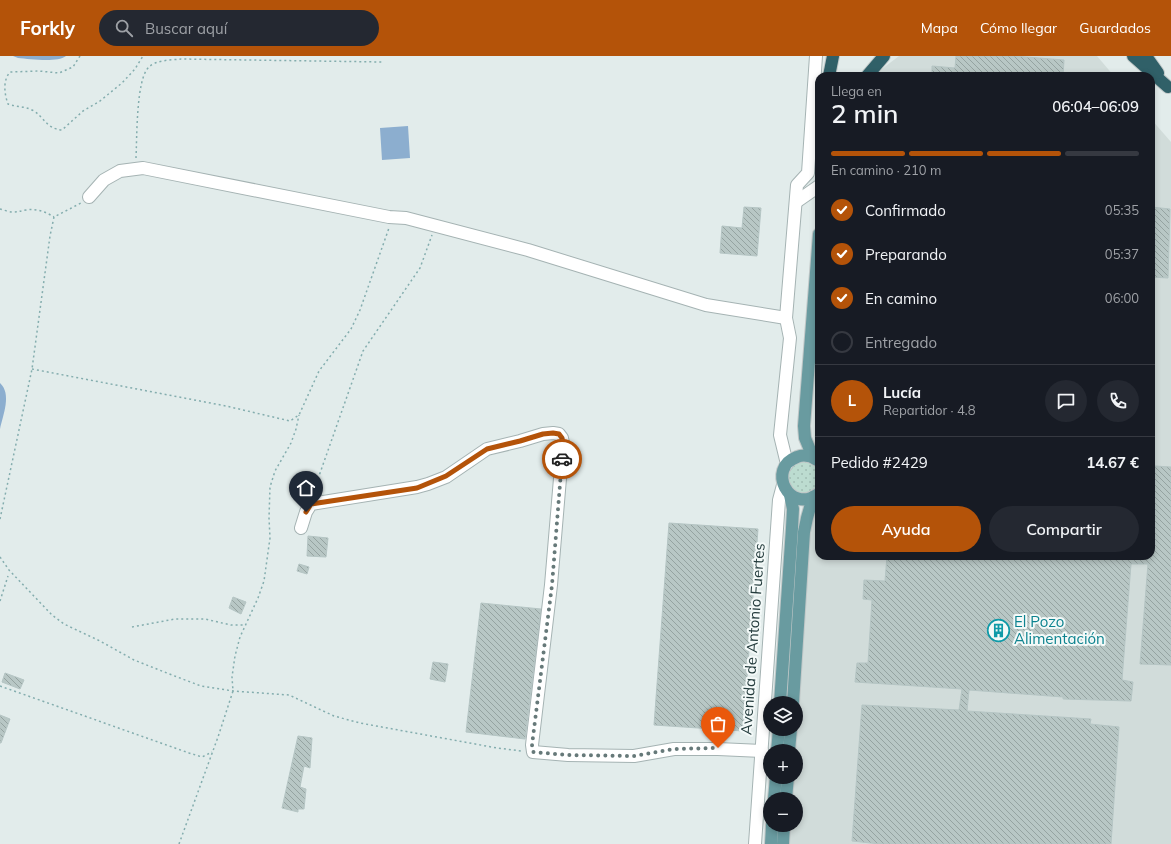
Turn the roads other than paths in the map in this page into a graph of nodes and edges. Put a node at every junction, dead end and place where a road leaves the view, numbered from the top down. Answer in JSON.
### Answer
{"nodes":[{"id":1,"x":816,"y":56,"type":"edge"},
{"id":2,"x":828,"y":56,"type":"edge"},
{"id":3,"x":833,"y":56,"type":"edge"},
{"id":4,"x":884,"y":56,"type":"edge"},
{"id":5,"x":1132,"y":56,"type":"edge"},
{"id":6,"x":1146,"y":56,"type":"edge"},
{"id":7,"x":828,"y":72,"type":"edge"},
{"id":8,"x":829,"y":72,"type":"edge"},
{"id":9,"x":870,"y":72,"type":"edge"},
{"id":10,"x":1149,"y":72,"type":"edge"},
{"id":11,"x":1155,"y":77,"type":"edge"},
{"id":12,"x":1169,"y":90,"type":"edge"},
{"id":13,"x":808,"y":174,"type":"junction"},
{"id":14,"x":815,"y":179,"type":"edge"},
{"id":15,"x":815,"y":189,"type":"edge"},
{"id":16,"x":89,"y":197,"type":"road end"},
{"id":17,"x":796,"y":202,"type":"junction"},
{"id":18,"x":815,"y":285,"type":"edge"},
{"id":19,"x":786,"y":318,"type":"junction"},
{"id":20,"x":804,"y":426,"type":"junction"},
{"id":21,"x":815,"y":458,"type":"edge"},
{"id":22,"x":815,"y":460,"type":"edge"},
{"id":23,"x":789,"y":461,"type":"junction"},
{"id":24,"x":786,"y":490,"type":"junction"},
{"id":25,"x":815,"y":495,"type":"edge"},
{"id":26,"x":815,"y":498,"type":"edge"},
{"id":27,"x":301,"y":528,"type":"dead end"},
{"id":28,"x":780,"y":696,"type":"edge"},
{"id":29,"x":793,"y":696,"type":"edge"},
{"id":30,"x":762,"y":751,"type":"junction"},
{"id":31,"x":772,"y":832,"type":"edge"},
{"id":32,"x":784,"y":832,"type":"edge"},
{"id":33,"x":755,"y":844,"type":"edge"},
{"id":34,"x":771,"y":844,"type":"edge"},
{"id":35,"x":783,"y":844,"type":"edge"}],
"edges":[{"from":1,"to":13,"type":"street"},
{"from":2,"to":7,"type":"highway"},
{"from":3,"to":8,"type":"highway"},
{"from":4,"to":9,"type":"highway"},
{"from":5,"to":10,"type":"highway"},
{"from":6,"to":12,"type":"highway"},
{"from":11,"to":12,"type":"highway"},
{"from":13,"to":14,"type":"street"},
{"from":13,"to":17,"type":"street"},
{"from":15,"to":17,"type":"street"},
{"from":16,"to":19,"type":"street"},
{"from":17,"to":19,"type":"street"},
{"from":18,"to":20,"type":"main road"},
{"from":19,"to":23,"type":"street"},
{"from":20,"to":21,"type":"main road"},
{"from":20,"to":23,"type":"main road"},
{"from":22,"to":23,"type":"main road"},
{"from":23,"to":24,"type":"main road"},
{"from":24,"to":25,"type":"main road"},
{"from":24,"to":28,"type":"main road"},
{"from":24,"to":30,"type":"street","name":"Avenida de Antonio Fuertes"},
{"from":26,"to":29,"type":"main road"},
{"from":27,"to":30,"type":"street"},
{"from":30,"to":33,"type":"street","name":"Avenida de Antonio Fuertes"},
{"from":31,"to":34,"type":"main road"},
{"from":32,"to":35,"type":"main road"}]}
